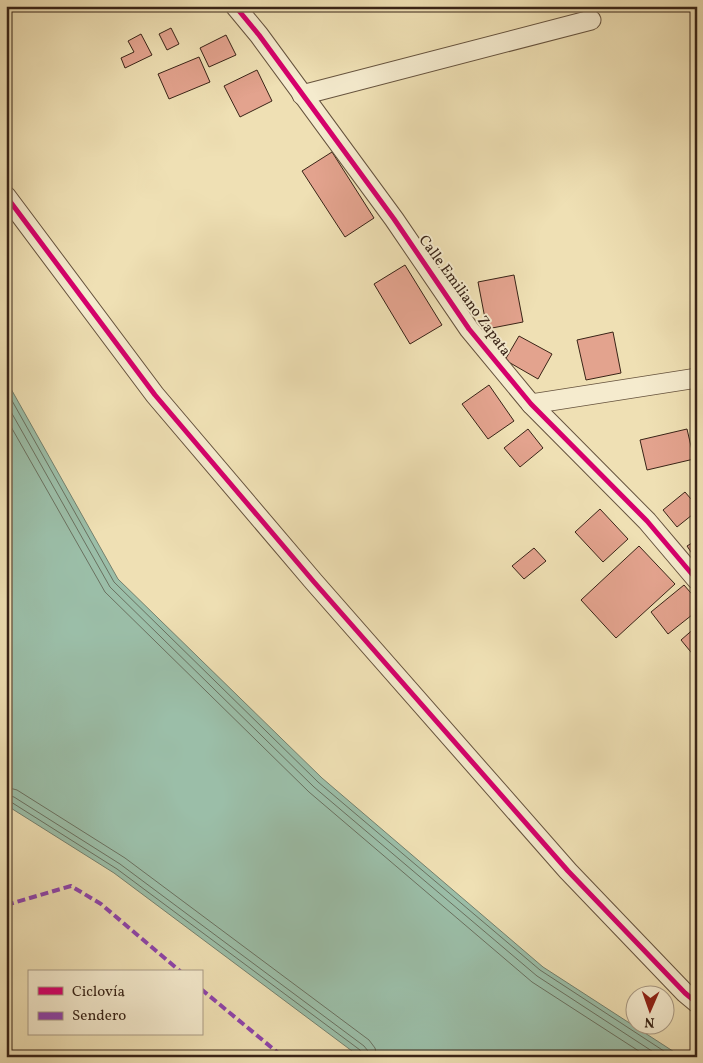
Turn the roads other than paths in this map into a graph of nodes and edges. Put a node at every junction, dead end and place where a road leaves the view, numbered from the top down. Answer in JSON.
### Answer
{"nodes":[{"id":1,"x":235,"y":6,"type":"edge"},
{"id":2,"x":591,"y":20,"type":"dead end"},
{"id":3,"x":302,"y":95,"type":"junction"},
{"id":4,"x":6,"y":196,"type":"edge"},
{"id":5,"x":697,"y":378,"type":"edge"},
{"id":6,"x":531,"y":404,"type":"junction"},
{"id":7,"x":697,"y":580,"type":"edge"},
{"id":8,"x":697,"y":1003,"type":"edge"}],
"edges":[{"from":1,"to":3,"type":"street","name":"Calle Emiliano Zapata"},
{"from":2,"to":3,"type":"street"},
{"from":3,"to":6,"type":"street","name":"Calle Emiliano Zapata"},
{"from":4,"to":8,"type":"street"},
{"from":5,"to":6,"type":"street"},
{"from":6,"to":7,"type":"street","name":"Calle Emiliano Zapata"}]}
